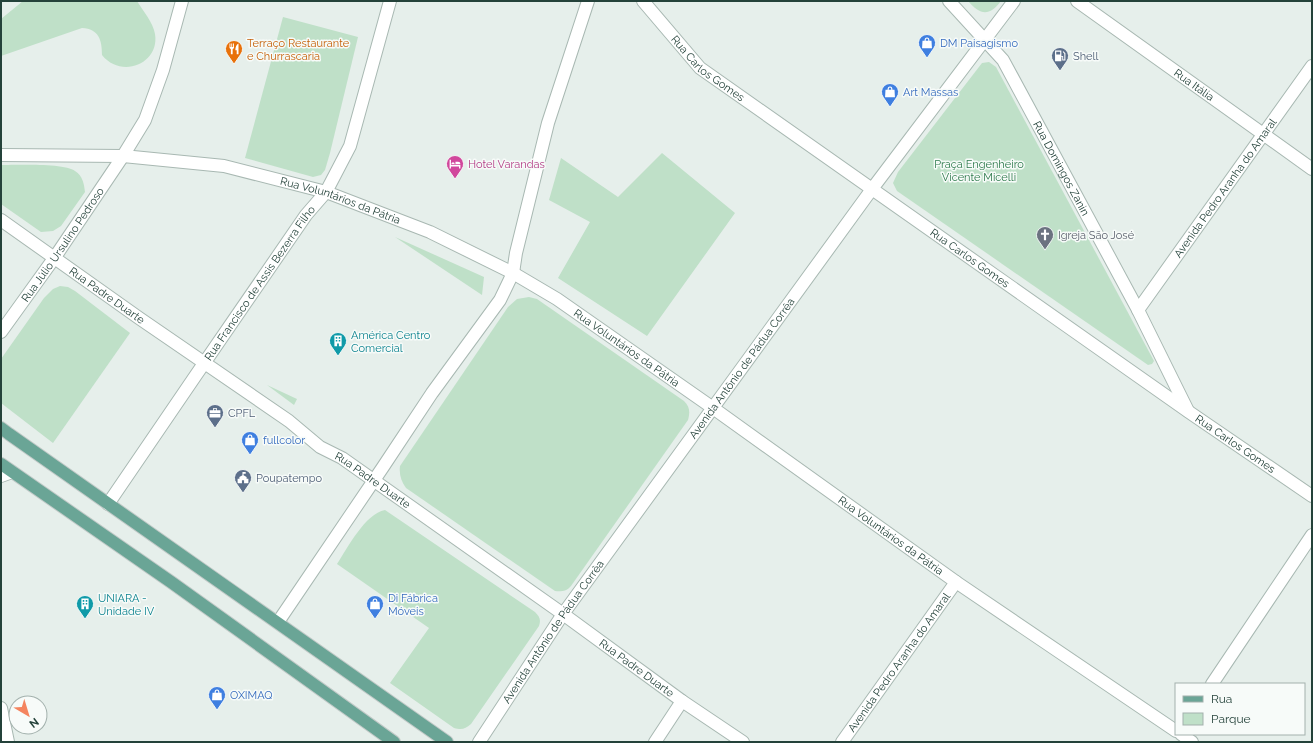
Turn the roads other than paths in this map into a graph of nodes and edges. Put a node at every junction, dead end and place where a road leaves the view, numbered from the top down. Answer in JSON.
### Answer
{"nodes":[{"id":1,"x":182,"y":1,"type":"edge"},
{"id":2,"x":390,"y":1,"type":"edge"},
{"id":3,"x":588,"y":1,"type":"edge"},
{"id":4,"x":643,"y":1,"type":"edge"},
{"id":5,"x":949,"y":1,"type":"edge"},
{"id":6,"x":1014,"y":1,"type":"edge"},
{"id":7,"x":1077,"y":1,"type":"edge"},
{"id":8,"x":985,"y":40,"type":"junction"},
{"id":9,"x":1312,"y":66,"type":"edge"},
{"id":10,"x":1264,"y":134,"type":"junction"},
{"id":11,"x":1,"y":155,"type":"edge"},
{"id":12,"x":123,"y":156,"type":"junction"},
{"id":13,"x":1312,"y":169,"type":"edge"},
{"id":14,"x":872,"y":189,"type":"junction"},
{"id":15,"x":326,"y":192,"type":"junction"},
{"id":16,"x":1,"y":220,"type":"edge"},
{"id":17,"x":55,"y":257,"type":"junction"},
{"id":18,"x":513,"y":273,"type":"junction"},
{"id":19,"x":1138,"y":310,"type":"junction"},
{"id":20,"x":1,"y":332,"type":"edge"},
{"id":21,"x":204,"y":362,"type":"junction"},
{"id":22,"x":713,"y":408,"type":"junction"},
{"id":23,"x":1189,"y":412,"type":"junction"},
{"id":24,"x":1,"y":428,"type":"edge"},
{"id":25,"x":1,"y":464,"type":"edge"},
{"id":26,"x":6,"y":474,"type":"edge"},
{"id":27,"x":374,"y":481,"type":"junction"},
{"id":28,"x":1312,"y":496,"type":"edge"},
{"id":29,"x":108,"y":504,"type":"junction"},
{"id":30,"x":1312,"y":536,"type":"edge"},
{"id":31,"x":956,"y":582,"type":"junction"},
{"id":32,"x":563,"y":614,"type":"junction"},
{"id":33,"x":278,"y":622,"type":"junction"},
{"id":34,"x":1213,"y":683,"type":"edge"},
{"id":35,"x":682,"y":701,"type":"junction"},
{"id":36,"x":1,"y":708,"type":"edge"},
{"id":37,"x":1175,"y":730,"type":"edge"},
{"id":38,"x":1182,"y":735,"type":"edge"},
{"id":39,"x":8,"y":742,"type":"edge"},
{"id":40,"x":394,"y":742,"type":"edge"},
{"id":41,"x":447,"y":742,"type":"edge"},
{"id":42,"x":479,"y":742,"type":"edge"},
{"id":43,"x":654,"y":742,"type":"edge"},
{"id":44,"x":743,"y":742,"type":"edge"},
{"id":45,"x":842,"y":742,"type":"edge"},
{"id":46,"x":1192,"y":742,"type":"edge"}],
"edges":[{"from":1,"to":12,"type":"street","name":"Rua Júlio Ursulino Pedroso"},
{"from":2,"to":15,"type":"street","name":"Rua Francisco de Assis Bezerra Filho"},
{"from":3,"to":18,"type":"street"},
{"from":4,"to":14,"type":"street","name":"Rua Carlos Gomes"},
{"from":5,"to":8,"type":"street","name":"Rua Domingos Zanin"},
{"from":6,"to":8,"type":"street","name":"Avenida Antônio de Pádua Corrêa"},
{"from":7,"to":10,"type":"street","name":"Rua Itália"},
{"from":8,"to":14,"type":"street","name":"Avenida Antônio de Pádua Corrêa"},
{"from":8,"to":19,"type":"street","name":"Rua Domingos Zanin"},
{"from":9,"to":10,"type":"street","name":"Avenida Pedro Aranha do Amaral"},
{"from":10,"to":13,"type":"street","name":"Rua Itália"},
{"from":10,"to":19,"type":"street","name":"Avenida Pedro Aranha do Amaral"},
{"from":11,"to":12,"type":"street","name":"Rua Voluntários da Pátria"},
{"from":12,"to":15,"type":"street","name":"Rua Voluntários da Pátria"},
{"from":12,"to":17,"type":"street","name":"Rua Júlio Ursulino Pedroso"},
{"from":14,"to":22,"type":"street","name":"Avenida Antônio de Pádua Corrêa"},
{"from":14,"to":23,"type":"street","name":"Rua Carlos Gomes"},
{"from":15,"to":18,"type":"street","name":"Rua Voluntários da Pátria"},
{"from":15,"to":21,"type":"street","name":"Rua Francisco de Assis Bezerra Filho"},
{"from":16,"to":17,"type":"street","name":"Rua Padre Duarte"},
{"from":17,"to":20,"type":"street","name":"Rua Júlio Ursulino Pedroso"},
{"from":17,"to":21,"type":"street","name":"Rua Padre Duarte"},
{"from":18,"to":22,"type":"street","name":"Rua Voluntários da Pátria"},
{"from":18,"to":27,"type":"street"},
{"from":19,"to":23,"type":"street","name":"Rua Domingos Zanin"},
{"from":21,"to":27,"type":"street","name":"Rua Padre Duarte"},
{"from":21,"to":29,"type":"street","name":"Rua Francisco de Assis Bezerra Filho"},
{"from":22,"to":31,"type":"street","name":"Rua Voluntários da Pátria"},
{"from":22,"to":32,"type":"street","name":"Avenida Antônio de Pádua Corrêa"},
{"from":23,"to":28,"type":"street","name":"Rua Carlos Gomes"},
{"from":24,"to":29,"type":"main road"},
{"from":25,"to":26,"type":"main road"},
{"from":26,"to":40,"type":"main road"},
{"from":27,"to":32,"type":"street","name":"Rua Padre Duarte"},
{"from":27,"to":33,"type":"street"},
{"from":29,"to":33,"type":"main road"},
{"from":30,"to":34,"type":"street"},
{"from":31,"to":37,"type":"street","name":"Rua Voluntários da Pátria"},
{"from":31,"to":45,"type":"street","name":"Avenida Pedro Aranha do Amaral"},
{"from":32,"to":35,"type":"street","name":"Rua Padre Duarte"},
{"from":32,"to":42,"type":"street","name":"Avenida Antônio de Pádua Corrêa"},
{"from":33,"to":41,"type":"main road"},
{"from":35,"to":43,"type":"street"},
{"from":35,"to":44,"type":"street","name":"Rua Padre Duarte"},
{"from":36,"to":39,"type":"street"},
{"from":38,"to":46,"type":"street"}]}
